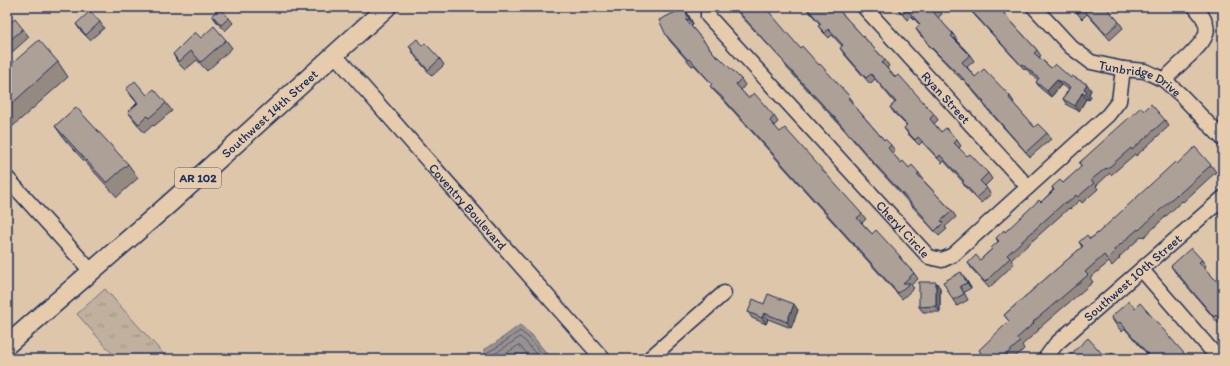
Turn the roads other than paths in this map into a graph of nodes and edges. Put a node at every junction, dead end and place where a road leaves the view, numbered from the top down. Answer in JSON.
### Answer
{"nodes":[{"id":1,"x":387,"y":7,"type":"edge"},
{"id":2,"x":708,"y":7,"type":"edge"},
{"id":3,"x":864,"y":7,"type":"edge"},
{"id":4,"x":1034,"y":7,"type":"edge"},
{"id":5,"x":1195,"y":7,"type":"edge"},
{"id":6,"x":334,"y":54,"type":"junction"},
{"id":7,"x":1122,"y":69,"type":"junction"},
{"id":8,"x":1164,"y":80,"type":"junction"},
{"id":9,"x":1223,"y":139,"type":"edge"},
{"id":10,"x":7,"y":178,"type":"edge"},
{"id":11,"x":1028,"y":187,"type":"junction"},
{"id":12,"x":1223,"y":198,"type":"edge"},
{"id":13,"x":1142,"y":270,"type":"junction"},
{"id":14,"x":91,"y":271,"type":"junction"},
{"id":15,"x":724,"y":293,"type":"dead end"},
{"id":16,"x":7,"y":345,"type":"edge"},
{"id":17,"x":603,"y":359,"type":"edge"},
{"id":18,"x":649,"y":359,"type":"edge"},
{"id":19,"x":1045,"y":359,"type":"edge"},
{"id":20,"x":1220,"y":359,"type":"edge"}],
"edges":[{"from":1,"to":6,"type":"main road","name":"Southwest 14th Street","number":"AR 102"},
{"from":2,"to":11,"type":"street","name":"Cheryl Circle"},
{"from":3,"to":11,"type":"street","name":"Ryan Street"},
{"from":4,"to":7,"type":"street","name":"Tunbridge Drive"},
{"from":5,"to":8,"type":"street"},
{"from":6,"to":14,"type":"main road","name":"Southwest 14th Street","number":"AR 102"},
{"from":6,"to":17,"type":"street","name":"Coventry Boulevard"},
{"from":7,"to":8,"type":"street","name":"Tunbridge Drive"},
{"from":7,"to":11,"type":"street","name":"Cheryl Circle"},
{"from":8,"to":9,"type":"street","name":"Tunbridge Drive"},
{"from":10,"to":14,"type":"street"},
{"from":12,"to":13,"type":"street","name":"Southwest 10th Street"},
{"from":13,"to":19,"type":"street","name":"Southwest 10th Street"},
{"from":13,"to":20,"type":"street"},
{"from":14,"to":16,"type":"main road","name":"Southwest 14th Street","number":"AR 102"},
{"from":15,"to":18,"type":"street"}]}
